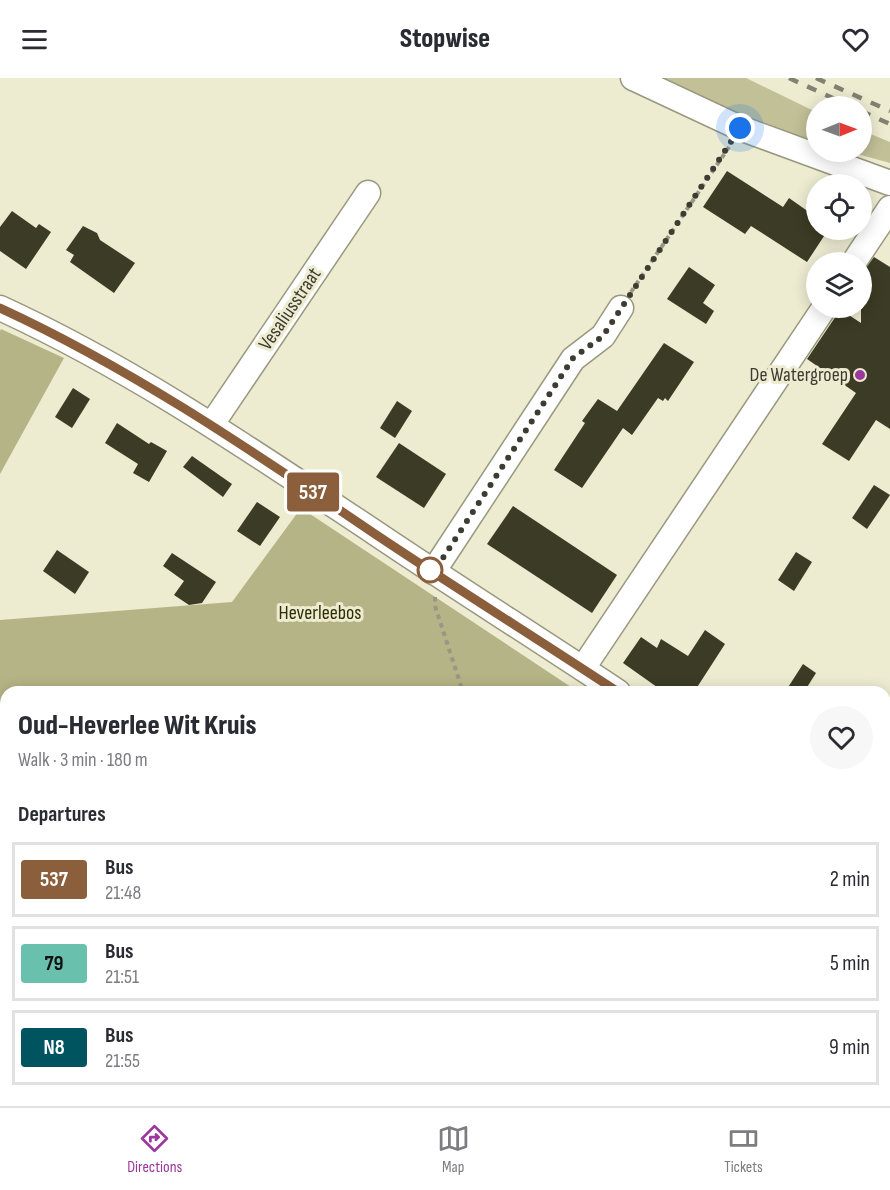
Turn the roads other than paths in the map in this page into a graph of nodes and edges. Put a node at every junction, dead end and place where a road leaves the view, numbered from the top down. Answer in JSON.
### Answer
{"nodes":[{"id":1,"x":633,"y":78,"type":"edge"},
{"id":2,"x":890,"y":183,"type":"edge"},
{"id":3,"x":368,"y":193,"type":"dead end"},
{"id":4,"x":890,"y":208,"type":"edge"},
{"id":5,"x":861,"y":252,"type":"edge"},
{"id":6,"x":0,"y":308,"type":"edge"},
{"id":7,"x":621,"y":308,"type":"road end"},
{"id":8,"x":817,"y":318,"type":"edge"},
{"id":9,"x":212,"y":424,"type":"junction"},
{"id":10,"x":433,"y":572,"type":"junction"},
{"id":11,"x":583,"y":668,"type":"junction"},
{"id":12,"x":609,"y":686,"type":"edge"}],
"edges":[{"from":1,"to":2,"type":"street"},
{"from":3,"to":9,"type":"street","name":"Vesaliusstraat"},
{"from":4,"to":5,"type":"street"},
{"from":6,"to":9,"type":"street"},
{"from":7,"to":10,"type":"street"},
{"from":8,"to":11,"type":"street"},
{"from":9,"to":10,"type":"street"},
{"from":10,"to":11,"type":"street"},
{"from":11,"to":12,"type":"street"}]}
